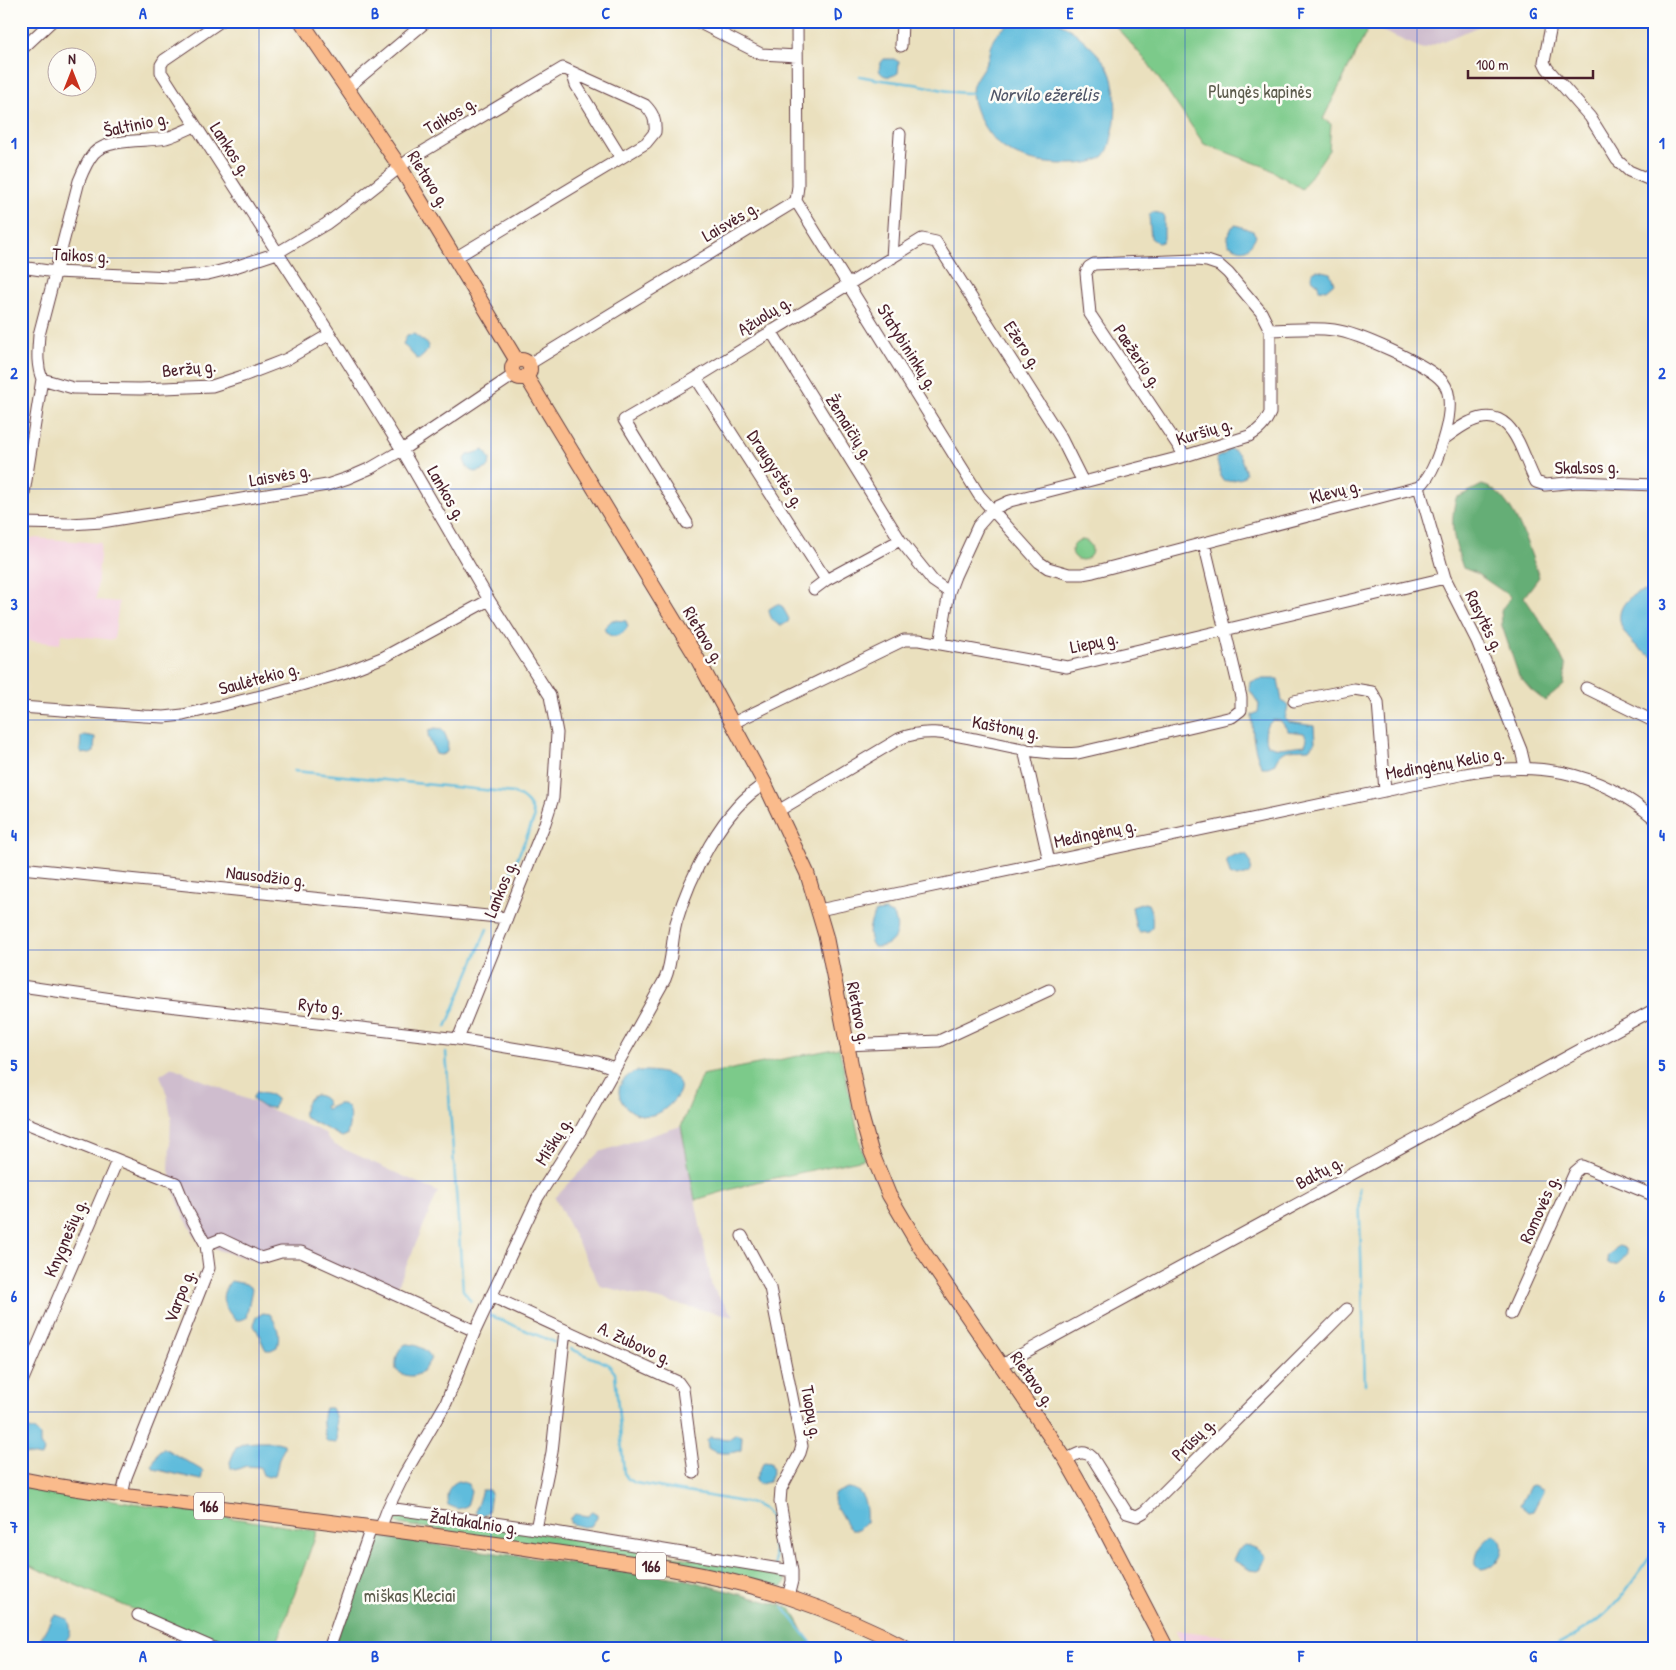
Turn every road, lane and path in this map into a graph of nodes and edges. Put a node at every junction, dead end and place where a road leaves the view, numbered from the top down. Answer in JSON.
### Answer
{"nodes":[{"id":1,"x":52,"y":21,"type":"edge"},
{"id":2,"x":220,"y":21,"type":"edge"},
{"id":3,"x":301,"y":21,"type":"edge"},
{"id":4,"x":427,"y":21,"type":"edge"},
{"id":5,"x":696,"y":21,"type":"edge"},
{"id":6,"x":797,"y":21,"type":"edge"},
{"id":7,"x":902,"y":21,"type":"edge"},
{"id":8,"x":1552,"y":21,"type":"edge"},
{"id":9,"x":24,"y":44,"type":"edge"},
{"id":10,"x":901,"y":46,"type":"dead end"},
{"id":11,"x":798,"y":56,"type":"junction"},
{"id":12,"x":572,"y":72,"type":"junction"},
{"id":13,"x":347,"y":88,"type":"junction"},
{"id":14,"x":195,"y":126,"type":"junction"},
{"id":15,"x":900,"y":134,"type":"dead end"},
{"id":16,"x":621,"y":158,"type":"junction"},
{"id":17,"x":400,"y":167,"type":"junction"},
{"id":18,"x":1655,"y":182,"type":"edge"},
{"id":19,"x":796,"y":201,"type":"junction"},
{"id":20,"x":922,"y":239,"type":"joint"},
{"id":21,"x":276,"y":253,"type":"junction"},
{"id":22,"x":455,"y":258,"type":"junction"},
{"id":23,"x":892,"y":258,"type":"junction"},
{"id":24,"x":21,"y":267,"type":"edge"},
{"id":25,"x":1089,"y":267,"type":"joint"},
{"id":26,"x":55,"y":272,"type":"junction"},
{"id":27,"x":848,"y":284,"type":"junction"},
{"id":28,"x":1270,"y":330,"type":"junction"},
{"id":29,"x":771,"y":331,"type":"junction"},
{"id":30,"x":330,"y":334,"type":"junction"},
{"id":31,"x":522,"y":369,"type":"junction"},
{"id":32,"x":696,"y":378,"type":"junction"},
{"id":33,"x":42,"y":379,"type":"junction"},
{"id":34,"x":1444,"y":439,"type":"junction"},
{"id":35,"x":402,"y":450,"type":"junction"},
{"id":36,"x":1185,"y":456,"type":"junction"},
{"id":37,"x":1084,"y":482,"type":"junction"},
{"id":38,"x":1655,"y":485,"type":"edge"},
{"id":39,"x":1419,"y":487,"type":"junction"},
{"id":40,"x":993,"y":509,"type":"junction"},
{"id":41,"x":21,"y":512,"type":"edge"},
{"id":42,"x":21,"y":522,"type":"edge"},
{"id":43,"x":687,"y":523,"type":"dead end"},
{"id":44,"x":900,"y":540,"type":"junction"},
{"id":45,"x":1204,"y":543,"type":"junction"},
{"id":46,"x":1445,"y":578,"type":"junction"},
{"id":47,"x":826,"y":580,"type":"junction"},
{"id":48,"x":814,"y":589,"type":"dead end"},
{"id":49,"x":949,"y":592,"type":"junction"},
{"id":50,"x":489,"y":600,"type":"junction"},
{"id":51,"x":1225,"y":629,"type":"junction"},
{"id":52,"x":940,"y":644,"type":"junction"},
{"id":53,"x":1586,"y":688,"type":"dead end"},
{"id":54,"x":1294,"y":702,"type":"dead end"},
{"id":55,"x":21,"y":707,"type":"edge"},
{"id":56,"x":1655,"y":722,"type":"edge"},
{"id":57,"x":733,"y":723,"type":"junction"},
{"id":58,"x":1025,"y":749,"type":"junction"},
{"id":59,"x":1525,"y":767,"type":"junction"},
{"id":60,"x":765,"y":784,"type":"junction"},
{"id":61,"x":1382,"y":792,"type":"junction"},
{"id":62,"x":778,"y":811,"type":"junction"},
{"id":63,"x":1655,"y":820,"type":"edge"},
{"id":64,"x":1049,"y":861,"type":"junction"},
{"id":65,"x":21,"y":868,"type":"edge"},
{"id":66,"x":819,"y":910,"type":"junction"},
{"id":67,"x":507,"y":918,"type":"junction"},
{"id":68,"x":21,"y":986,"type":"edge"},
{"id":69,"x":1049,"y":990,"type":"dead end"},
{"id":70,"x":1655,"y":1009,"type":"edge"},
{"id":71,"x":458,"y":1039,"type":"junction"},
{"id":72,"x":846,"y":1045,"type":"junction"},
{"id":73,"x":614,"y":1068,"type":"junction"},
{"id":74,"x":21,"y":1121,"type":"edge"},
{"id":75,"x":117,"y":1161,"type":"junction"},
{"id":76,"x":1655,"y":1196,"type":"edge"},
{"id":77,"x":742,"y":1236,"type":"dead end"},
{"id":78,"x":206,"y":1245,"type":"junction"},
{"id":79,"x":491,"y":1296,"type":"junction"},
{"id":80,"x":1347,"y":1309,"type":"dead end"},
{"id":81,"x":1511,"y":1314,"type":"dead end"},
{"id":82,"x":565,"y":1330,"type":"junction"},
{"id":83,"x":476,"y":1331,"type":"junction"},
{"id":84,"x":1000,"y":1366,"type":"junction"},
{"id":85,"x":21,"y":1384,"type":"edge"},
{"id":86,"x":1066,"y":1460,"type":"junction"},
{"id":87,"x":694,"y":1473,"type":"dead end"},
{"id":88,"x":21,"y":1478,"type":"edge"},
{"id":89,"x":122,"y":1495,"type":"junction"},
{"id":90,"x":388,"y":1508,"type":"junction"},
{"id":91,"x":376,"y":1528,"type":"junction"},
{"id":92,"x":536,"y":1529,"type":"junction"},
{"id":93,"x":792,"y":1571,"type":"junction"},
{"id":94,"x":788,"y":1597,"type":"junction"},
{"id":95,"x":138,"y":1616,"type":"dead end"},
{"id":96,"x":216,"y":1649,"type":"edge"},
{"id":97,"x":329,"y":1649,"type":"edge"},
{"id":98,"x":909,"y":1649,"type":"edge"},
{"id":99,"x":1167,"y":1649,"type":"edge"}],
"edges":[{"from":1,"to":9,"type":"street"},
{"from":2,"to":14,"type":"street","name":"Lankos g."},
{"from":3,"to":13,"type":"main road","name":"Rietavo g."},
{"from":4,"to":13,"type":"street"},
{"from":5,"to":11,"type":"street"},
{"from":6,"to":11,"type":"street"},
{"from":7,"to":10,"type":"street"},
{"from":8,"to":18,"type":"street"},
{"from":11,"to":19,"type":"street"},
{"from":12,"to":16,"type":"street"},
{"from":12,"to":16,"type":"street"},
{"from":12,"to":17,"type":"street","name":"Taikos g."},
{"from":13,"to":17,"type":"main road","name":"Rietavo g."},
{"from":14,"to":21,"type":"street","name":"Lankos g."},
{"from":14,"to":26,"type":"street","name":"Šaltinio g."},
{"from":15,"to":23,"type":"street"},
{"from":16,"to":22,"type":"street"},
{"from":17,"to":21,"type":"street","name":"Taikos g."},
{"from":17,"to":22,"type":"main road","name":"Rietavo g."},
{"from":19,"to":27,"type":"street","name":"Statybininkų g."},
{"from":19,"to":31,"type":"street","name":"Laisvės g."},
{"from":20,"to":23,"type":"street","name":"Ąžuolų g."},
{"from":20,"to":37,"type":"street","name":"Ežero g."},
{"from":21,"to":26,"type":"street","name":"Taikos g."},
{"from":21,"to":30,"type":"street","name":"Lankos g."},
{"from":22,"to":31,"type":"main road","name":"Rietavo g."},
{"from":23,"to":27,"type":"street","name":"Ąžuolų g."},
{"from":24,"to":26,"type":"street","name":"Taikos g."},
{"from":25,"to":28,"type":"street","name":"Kuršių g."},
{"from":25,"to":36,"type":"street","name":"Paežerio g."},
{"from":26,"to":33,"type":"street","name":"Šaltinio g."},
{"from":27,"to":29,"type":"street","name":"Ąžuolų g."},
{"from":27,"to":40,"type":"street","name":"Statybininkų g."},
{"from":28,"to":34,"type":"street"},
{"from":28,"to":36,"type":"street","name":"Kuršių g."},
{"from":29,"to":32,"type":"street","name":"Ąžuolų g."},
{"from":29,"to":44,"type":"street","name":"Žemaičių g."},
{"from":30,"to":33,"type":"street","name":"Beržų g."},
{"from":30,"to":35,"type":"street","name":"Lankos g."},
{"from":31,"to":35,"type":"street","name":"Laisvės g."},
{"from":31,"to":57,"type":"main road","name":"Rietavo g."},
{"from":32,"to":43,"type":"street","name":"Ąžuolų g."},
{"from":32,"to":47,"type":"street","name":"Draugystės g."},
{"from":33,"to":41,"type":"street","name":"Šaltinio g."},
{"from":34,"to":38,"type":"street","name":"Skalsos g."},
{"from":34,"to":39,"type":"street"},
{"from":35,"to":42,"type":"street","name":"Laisvės g."},
{"from":35,"to":50,"type":"street","name":"Lankos g."},
{"from":36,"to":37,"type":"street","name":"Kuršių g."},
{"from":37,"to":40,"type":"street","name":"Kuršių g."},
{"from":39,"to":45,"type":"street","name":"Klevų g."},
{"from":39,"to":46,"type":"street","name":"Rasytės g."},
{"from":40,"to":45,"type":"street","name":"Klevų g."},
{"from":40,"to":49,"type":"street","name":"Kuršių g."},
{"from":44,"to":47,"type":"street"},
{"from":44,"to":49,"type":"street","name":"Žemaičių g."},
{"from":45,"to":51,"type":"street"},
{"from":46,"to":51,"type":"street","name":"Liepų g."},
{"from":46,"to":59,"type":"street","name":"Rasytės g."},
{"from":47,"to":48,"type":"street"},
{"from":49,"to":52,"type":"street","name":"Kuršių g."},
{"from":50,"to":55,"type":"street","name":"Saulėtekio g."},
{"from":50,"to":67,"type":"street","name":"Lankos g."},
{"from":51,"to":52,"type":"street","name":"Liepų g."},
{"from":51,"to":58,"type":"street","name":"Kaštonų g."},
{"from":52,"to":57,"type":"street","name":"Liepų g."},
{"from":53,"to":56,"type":"street"},
{"from":54,"to":61,"type":"street"},
{"from":57,"to":60,"type":"main road","name":"Rietavo g."},
{"from":58,"to":62,"type":"street","name":"Kaštonų g."},
{"from":58,"to":64,"type":"street"},
{"from":59,"to":61,"type":"street","name":"Medingėnų Kelio g."},
{"from":59,"to":63,"type":"street","name":"Medingėnų Kelio g."},
{"from":60,"to":62,"type":"main road","name":"Rietavo g."},
{"from":60,"to":73,"type":"street","name":"Miškų g."},
{"from":61,"to":64,"type":"street","name":"Medingėnų g."},
{"from":62,"to":66,"type":"main road","name":"Rietavo g."},
{"from":64,"to":66,"type":"street","name":"Medingėnų g."},
{"from":65,"to":67,"type":"street","name":"Nausodžio g."},
{"from":66,"to":72,"type":"main road","name":"Rietavo g."},
{"from":67,"to":71,"type":"street","name":"Lankos g."},
{"from":68,"to":71,"type":"street","name":"Ryto g."},
{"from":69,"to":72,"type":"street"},
{"from":70,"to":84,"type":"street","name":"Baltų g."},
{"from":71,"to":73,"type":"street","name":"Ryto g."},
{"from":72,"to":84,"type":"main road","name":"Rietavo g."},
{"from":73,"to":79,"type":"street","name":"Miškų g."},
{"from":74,"to":75,"type":"street","name":"Varpo g."},
{"from":75,"to":78,"type":"street","name":"Varpo g."},
{"from":75,"to":85,"type":"street","name":"Knygnešių g."},
{"from":76,"to":81,"type":"street","name":"Romovės g."},
{"from":77,"to":93,"type":"street","name":"Tuopų g."},
{"from":78,"to":83,"type":"street"},
{"from":78,"to":89,"type":"street","name":"Varpo g."},
{"from":79,"to":82,"type":"street","name":"A. Zubovo g."},
{"from":79,"to":83,"type":"street","name":"Miškų g."},
{"from":80,"to":86,"type":"street","name":"Prūsų g."},
{"from":82,"to":87,"type":"street","name":"A. Zubovo g."},
{"from":82,"to":92,"type":"street"},
{"from":83,"to":90,"type":"street","name":"Miškų g."},
{"from":84,"to":86,"type":"main road","name":"Rietavo g."},
{"from":86,"to":99,"type":"main road","name":"Rietavo g."},
{"from":88,"to":89,"type":"main road","name":"Žaltakalnio g.","number":"166"},
{"from":89,"to":91,"type":"main road","name":"Žaltakalnio g.","number":"166"},
{"from":90,"to":91,"type":"street","name":"Miškų g."},
{"from":90,"to":92,"type":"street"},
{"from":91,"to":94,"type":"main road","name":"Žaltakalnio g.","number":"166"},
{"from":91,"to":97,"type":"street","name":"Miškų g."},
{"from":92,"to":93,"type":"street"},
{"from":93,"to":94,"type":"street","name":"Tuopų g."},
{"from":94,"to":98,"type":"main road","name":"Žaltakalnio g.","number":"166"},
{"from":95,"to":96,"type":"street"}]}
